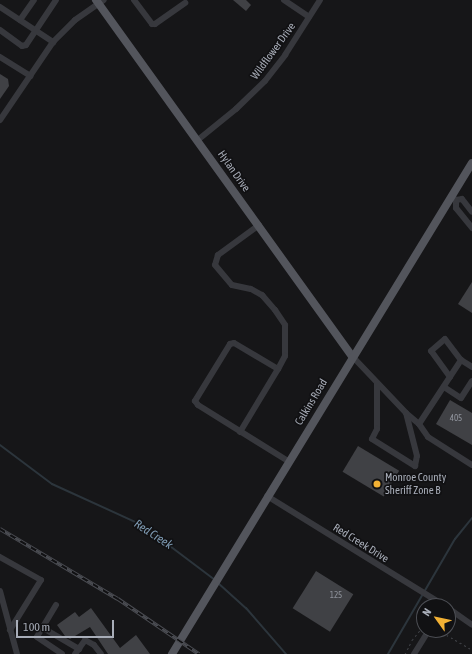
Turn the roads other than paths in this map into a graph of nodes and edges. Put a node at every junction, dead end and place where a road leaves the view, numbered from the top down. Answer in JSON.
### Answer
{"nodes":[{"id":1,"x":34,"y":0,"type":"edge"},
{"id":2,"x":56,"y":0,"type":"edge"},
{"id":3,"x":134,"y":0,"type":"edge"},
{"id":4,"x":284,"y":0,"type":"edge"},
{"id":5,"x":320,"y":0,"type":"edge"},
{"id":6,"x":100,"y":1,"type":"edge"},
{"id":7,"x":185,"y":3,"type":"dead end"},
{"id":8,"x":0,"y":7,"type":"edge"},
{"id":9,"x":309,"y":17,"type":"junction"},
{"id":10,"x":20,"y":20,"type":"junction"},
{"id":11,"x":0,"y":30,"type":"edge"},
{"id":12,"x":37,"y":31,"type":"junction"},
{"id":13,"x":53,"y":42,"type":"junction"},
{"id":14,"x":0,"y":57,"type":"edge"},
{"id":15,"x":30,"y":76,"type":"junction"},
{"id":16,"x":0,"y":120,"type":"edge"},
{"id":17,"x":198,"y":139,"type":"junction"},
{"id":18,"x":472,"y":162,"type":"edge"},
{"id":19,"x":454,"y":198,"type":"junction"},
{"id":20,"x":472,"y":212,"type":"edge"},
{"id":21,"x":260,"y":225,"type":"junction"},
{"id":22,"x":472,"y":228,"type":"edge"},
{"id":23,"x":352,"y":356,"type":"junction"},
{"id":24,"x":461,"y":360,"type":"junction"},
{"id":25,"x":472,"y":367,"type":"edge"},
{"id":26,"x":278,"y":370,"type":"junction"},
{"id":27,"x":450,"y":377,"type":"junction"},
{"id":28,"x":472,"y":381,"type":"edge"},
{"id":29,"x":377,"y":383,"type":"junction"},
{"id":30,"x":444,"y":386,"type":"junction"},
{"id":31,"x":406,"y":413,"type":"junction"},
{"id":32,"x":419,"y":424,"type":"junction"},
{"id":33,"x":240,"y":432,"type":"junction"},
{"id":34,"x":288,"y":462,"type":"junction"},
{"id":35,"x":472,"y":465,"type":"edge"},
{"id":36,"x":267,"y":496,"type":"junction"},
{"id":37,"x":0,"y":557,"type":"edge"},
{"id":38,"x":0,"y":591,"type":"edge"},
{"id":39,"x":431,"y":598,"type":"edge"},
{"id":40,"x":56,"y":605,"type":"dead end"},
{"id":41,"x":456,"y":614,"type":"edge"},
{"id":42,"x":472,"y":625,"type":"edge"},
{"id":43,"x":43,"y":628,"type":"junction"},
{"id":44,"x":10,"y":630,"type":"junction"},
{"id":45,"x":424,"y":638,"type":"edge"},
{"id":46,"x":77,"y":652,"type":"edge"},
{"id":47,"x":17,"y":654,"type":"edge"},
{"id":48,"x":62,"y":654,"type":"edge"},
{"id":49,"x":101,"y":654,"type":"edge"},
{"id":50,"x":172,"y":654,"type":"edge"},
{"id":51,"x":414,"y":654,"type":"edge"}],
"edges":[{"from":1,"to":10,"type":"street"},
{"from":2,"to":12,"type":"street"},
{"from":3,"to":7,"type":"street"},
{"from":4,"to":9,"type":"street"},
{"from":5,"to":9,"type":"street","name":"Wildflower Drive"},
{"from":6,"to":13,"type":"street"},
{"from":6,"to":17,"type":"main road","name":"Hylan Drive"},
{"from":8,"to":10,"type":"street"},
{"from":9,"to":17,"type":"street","name":"Wildflower Drive"},
{"from":10,"to":12,"type":"street"},
{"from":11,"to":12,"type":"street"},
{"from":12,"to":13,"type":"street"},
{"from":13,"to":15,"type":"street"},
{"from":14,"to":15,"type":"street"},
{"from":15,"to":16,"type":"street"},
{"from":17,"to":21,"type":"main road","name":"Hylan Drive"},
{"from":18,"to":19,"type":"main road","name":"Calkins Road"},
{"from":19,"to":20,"type":"street"},
{"from":19,"to":22,"type":"street"},
{"from":19,"to":23,"type":"main road","name":"Calkins Road"},
{"from":21,"to":23,"type":"main road","name":"Hylan Drive"},
{"from":21,"to":26,"type":"street"},
{"from":23,"to":29,"type":"street"},
{"from":23,"to":34,"type":"main road","name":"Calkins Road"},
{"from":24,"to":25,"type":"street"},
{"from":24,"to":27,"type":"street"},
{"from":24,"to":27,"type":"street"},
{"from":26,"to":33,"type":"street"},
{"from":26,"to":33,"type":"street"},
{"from":27,"to":30,"type":"street"},
{"from":28,"to":30,"type":"street"},
{"from":29,"to":31,"type":"street"},
{"from":29,"to":31,"type":"street"},
{"from":30,"to":32,"type":"street"},
{"from":31,"to":32,"type":"street"},
{"from":32,"to":35,"type":"street"},
{"from":33,"to":34,"type":"street"},
{"from":34,"to":36,"type":"main road","name":"Calkins Road"},
{"from":36,"to":39,"type":"street","name":"Red Creek Drive"},
{"from":36,"to":50,"type":"main road","name":"Calkins Road"},
{"from":37,"to":44,"type":"street"},
{"from":38,"to":44,"type":"street"},
{"from":40,"to":43,"type":"street"},
{"from":41,"to":42,"type":"street"},
{"from":43,"to":46,"type":"street"},
{"from":43,"to":48,"type":"street"},
{"from":44,"to":47,"type":"street"},
{"from":45,"to":51,"type":"street"},
{"from":46,"to":49,"type":"street"}]}
